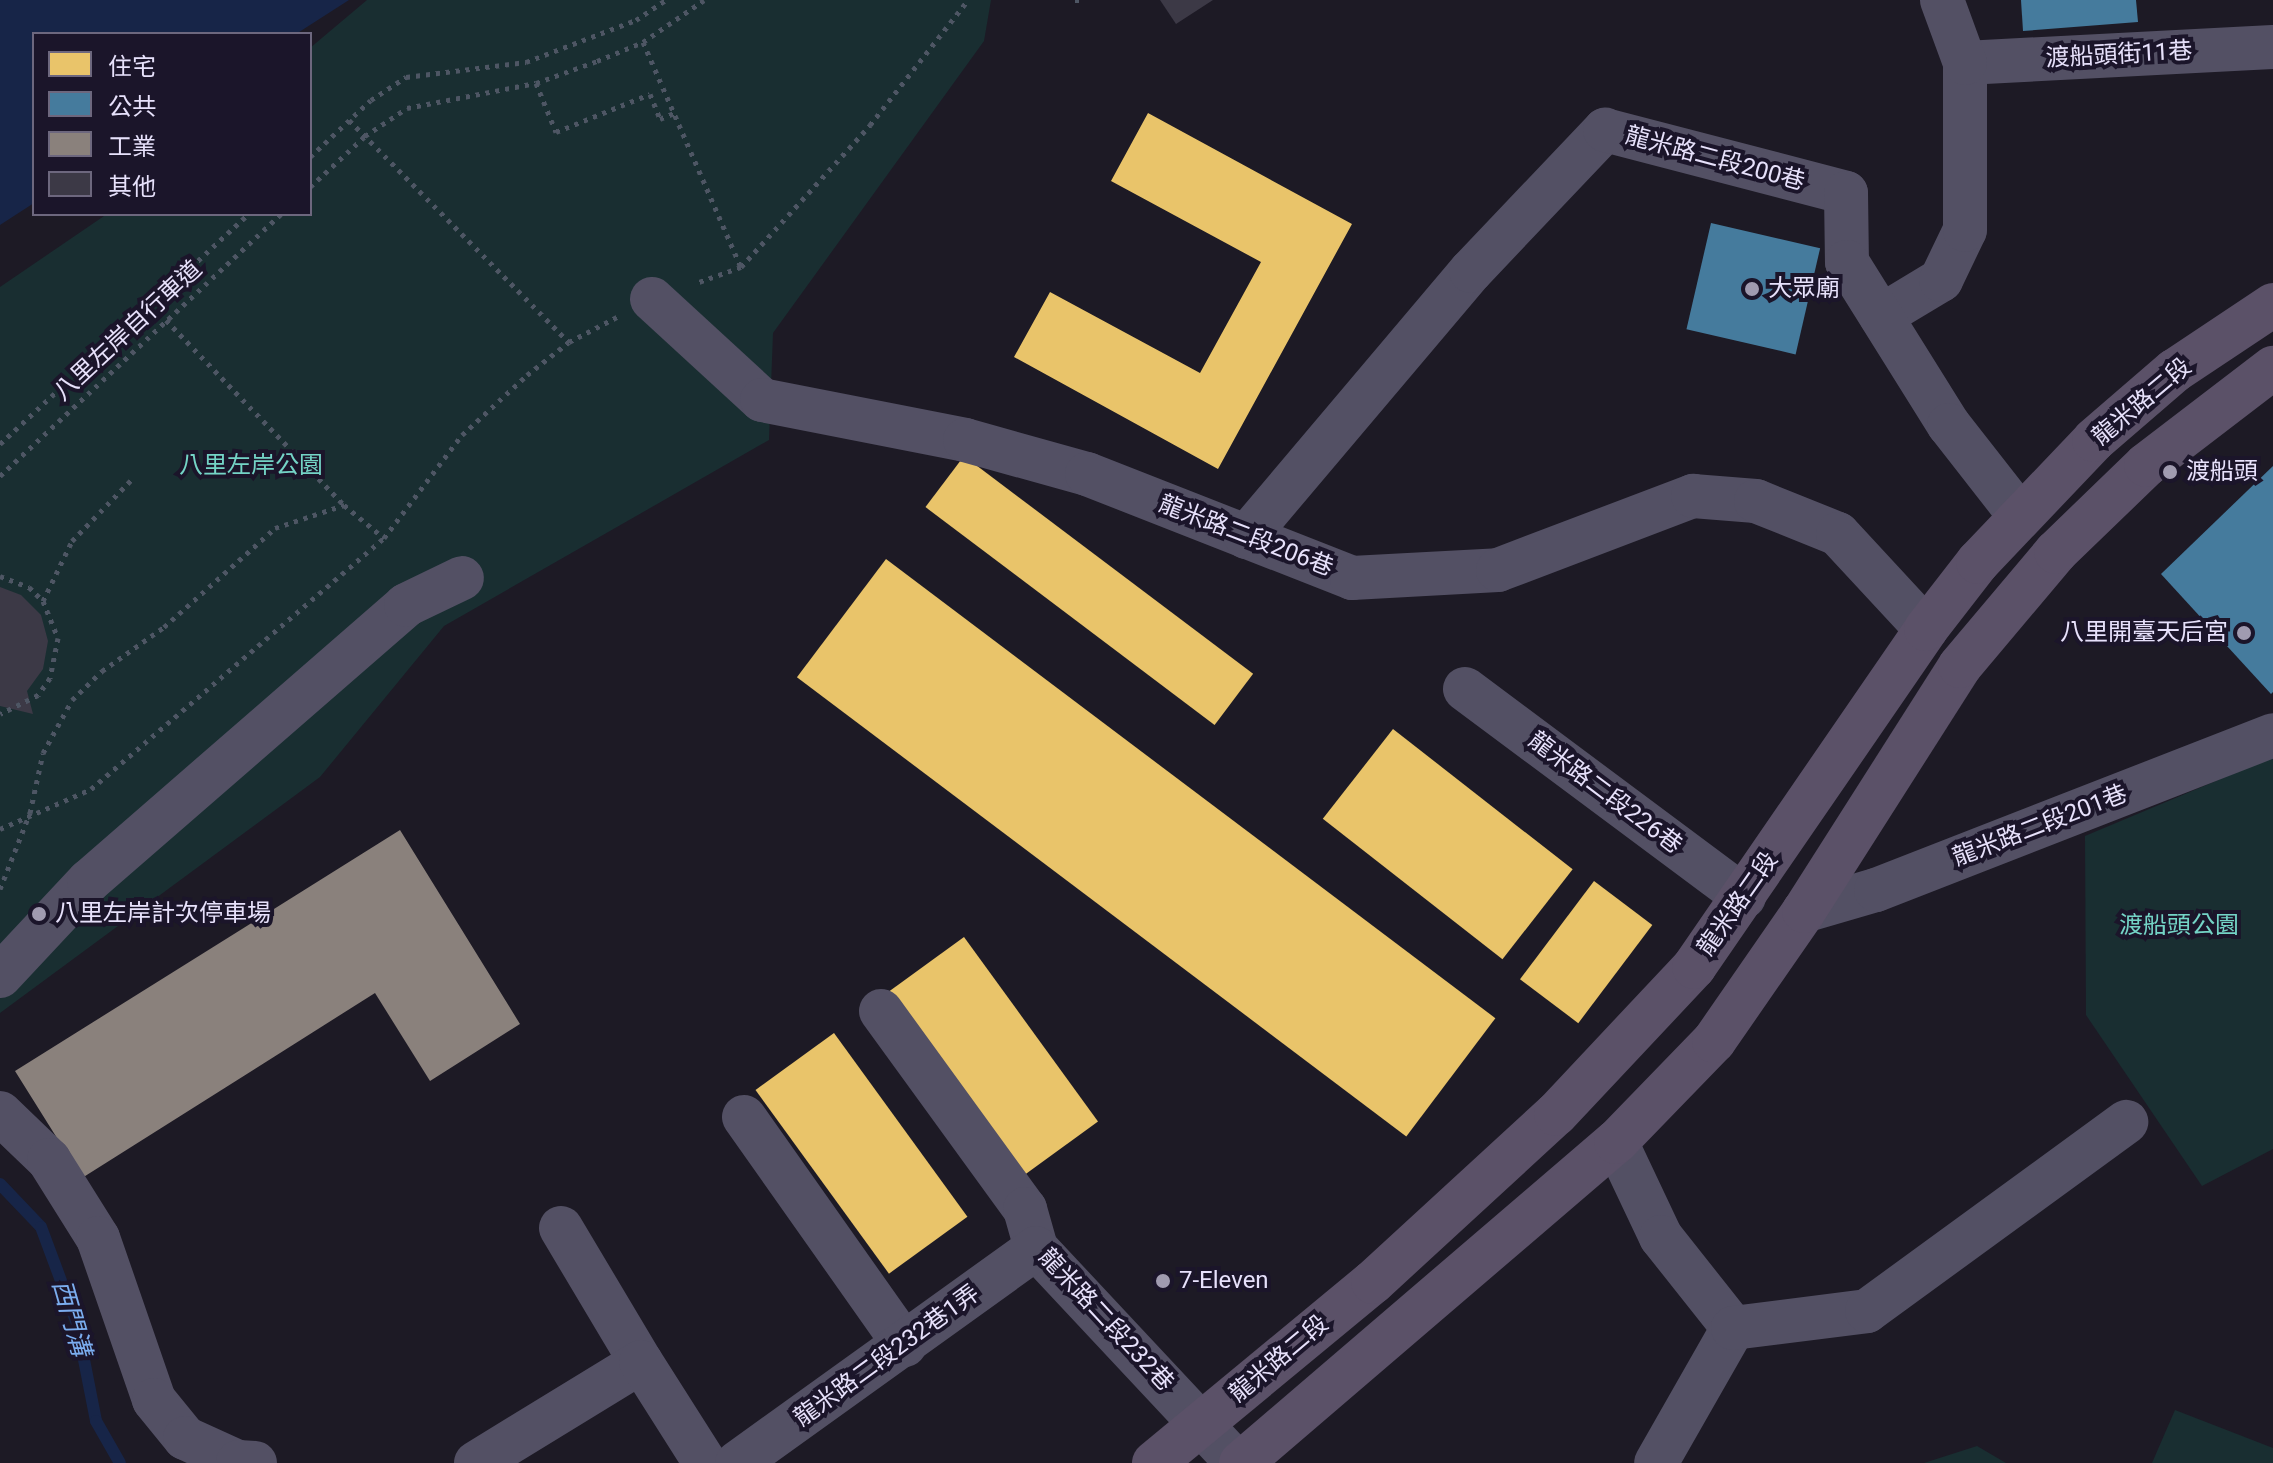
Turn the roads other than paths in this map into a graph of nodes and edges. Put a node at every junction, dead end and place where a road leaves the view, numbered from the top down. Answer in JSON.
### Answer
{"nodes":[{"id":1,"x":1942,"y":0,"type":"edge"},
{"id":2,"x":2273,"y":47,"type":"edge"},
{"id":3,"x":1965,"y":63,"type":"junction"},
{"id":4,"x":652,"y":299,"type":"road end"},
{"id":5,"x":2273,"y":305,"type":"edge"},
{"id":6,"x":1881,"y":316,"type":"junction"},
{"id":7,"x":2273,"y":368,"type":"edge"},
{"id":8,"x":2020,"y":516,"type":"junction"},
{"id":9,"x":1246,"y":537,"type":"junction"},
{"id":10,"x":462,"y":578,"type":"dead end"},
{"id":11,"x":1926,"y":629,"type":"junction"},
{"id":12,"x":1465,"y":689,"type":"dead end"},
{"id":13,"x":2273,"y":735,"type":"edge"},
{"id":14,"x":1744,"y":897,"type":"junction"},
{"id":15,"x":1804,"y":911,"type":"junction"},
{"id":16,"x":0,"y":976,"type":"edge"},
{"id":17,"x":881,"y":1011,"type":"dead end"},
{"id":18,"x":0,"y":1113,"type":"edge"},
{"id":19,"x":744,"y":1117,"type":"dead end"},
{"id":20,"x":2126,"y":1122,"type":"dead end"},
{"id":21,"x":1616,"y":1142,"type":"junction"},
{"id":22,"x":561,"y":1228,"type":"dead end"},
{"id":23,"x":1036,"y":1248,"type":"junction"},
{"id":24,"x":1733,"y":1328,"type":"junction"},
{"id":25,"x":905,"y":1345,"type":"junction"},
{"id":26,"x":641,"y":1362,"type":"junction"},
{"id":27,"x":1203,"y":1423,"type":"junction"},
{"id":28,"x":255,"y":1463,"type":"edge"},
{"id":29,"x":476,"y":1463,"type":"edge"},
{"id":30,"x":705,"y":1463,"type":"edge"},
{"id":31,"x":737,"y":1463,"type":"edge"},
{"id":32,"x":1154,"y":1463,"type":"edge"},
{"id":33,"x":1239,"y":1463,"type":"edge"},
{"id":34,"x":1656,"y":1463,"type":"edge"}],
"edges":[{"from":1,"to":3,"type":"street"},
{"from":2,"to":3,"type":"street","name":"渡船頭街11巷"},
{"from":3,"to":6,"type":"street"},
{"from":4,"to":9,"type":"street","name":"龍米路二段206巷"},
{"from":5,"to":8,"type":"main road","name":"龍米路二段"},
{"from":6,"to":8,"type":"street","name":"龍米路二段200巷"},
{"from":6,"to":9,"type":"street","name":"龍米路二段200巷"},
{"from":7,"to":15,"type":"main road"},
{"from":8,"to":11,"type":"main road","name":"龍米路二段"},
{"from":9,"to":11,"type":"street","name":"龍米路二段206巷"},
{"from":10,"to":16,"type":"street"},
{"from":11,"to":14,"type":"main road","name":"龍米路二段"},
{"from":12,"to":14,"type":"street","name":"龍米路二段226巷"},
{"from":13,"to":15,"type":"street","name":"龍米路二段201巷"},
{"from":14,"to":15,"type":"main road"},
{"from":14,"to":27,"type":"main road","name":"龍米路二段"},
{"from":15,"to":21,"type":"main road"},
{"from":17,"to":23,"type":"street","name":"龍米路二段232巷"},
{"from":18,"to":28,"type":"street"},
{"from":19,"to":25,"type":"street"},
{"from":20,"to":24,"type":"street"},
{"from":21,"to":24,"type":"street"},
{"from":21,"to":33,"type":"main road"},
{"from":22,"to":26,"type":"street"},
{"from":23,"to":25,"type":"street","name":"龍米路二段232巷1弄"},
{"from":23,"to":27,"type":"street","name":"龍米路二段232巷"},
{"from":24,"to":34,"type":"street"},
{"from":25,"to":31,"type":"street","name":"龍米路二段232巷1弄"},
{"from":26,"to":29,"type":"street"},
{"from":26,"to":30,"type":"street"},
{"from":27,"to":32,"type":"main road","name":"龍米路二段"},
{"from":27,"to":33,"type":"street","name":"龍米路二段232巷"}]}
